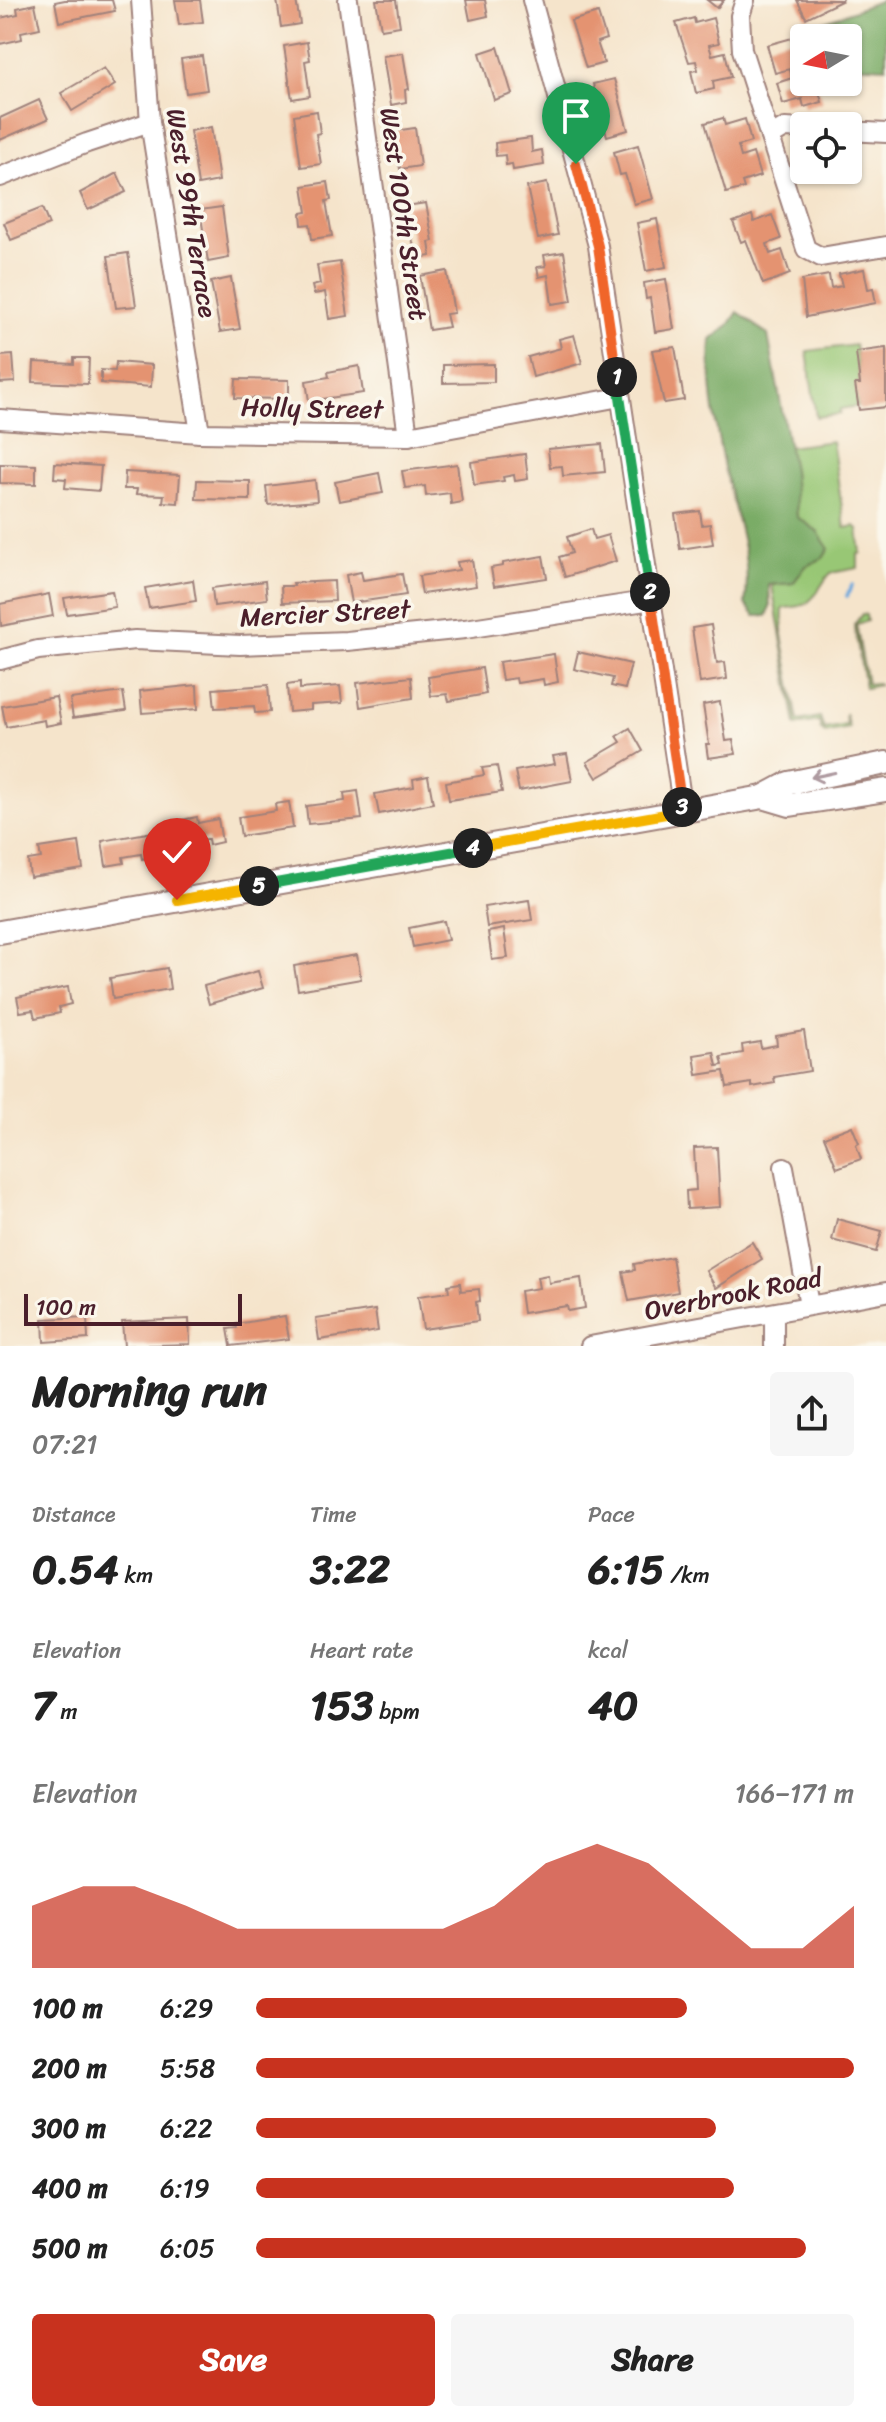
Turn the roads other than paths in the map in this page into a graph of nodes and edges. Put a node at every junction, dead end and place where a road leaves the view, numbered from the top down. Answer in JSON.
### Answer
{"nodes":[{"id":1,"x":141,"y":0,"type":"edge"},
{"id":2,"x":348,"y":0,"type":"edge"},
{"id":3,"x":532,"y":0,"type":"edge"},
{"id":4,"x":745,"y":0,"type":"edge"},
{"id":5,"x":150,"y":122,"type":"junction"},
{"id":6,"x":790,"y":128,"type":"edge"},
{"id":7,"x":862,"y":132,"type":"edge"},
{"id":8,"x":886,"y":133,"type":"edge"},
{"id":9,"x":770,"y":137,"type":"junction"},
{"id":10,"x":0,"y":177,"type":"edge"},
{"id":11,"x":886,"y":246,"type":"edge"},
{"id":12,"x":620,"y":397,"type":"junction"},
{"id":13,"x":0,"y":419,"type":"edge"},
{"id":14,"x":200,"y":433,"type":"junction"},
{"id":15,"x":408,"y":436,"type":"junction"},
{"id":16,"x":652,"y":600,"type":"junction"},
{"id":17,"x":0,"y":660,"type":"edge"},
{"id":18,"x":886,"y":763,"type":"edge"},
{"id":19,"x":886,"y":790,"type":"edge"},
{"id":20,"x":763,"y":797,"type":"junction"},
{"id":21,"x":683,"y":811,"type":"junction"},
{"id":22,"x":0,"y":932,"type":"edge"},
{"id":23,"x":784,"y":1167,"type":"dead end"},
{"id":24,"x":886,"y":1292,"type":"edge"},
{"id":25,"x":809,"y":1305,"type":"junction"},
{"id":26,"x":774,"y":1314,"type":"junction"},
{"id":27,"x":590,"y":1346,"type":"edge"},
{"id":28,"x":774,"y":1346,"type":"edge"}],
"edges":[{"from":1,"to":5,"type":"street","name":"West 99th Terrace"},
{"from":2,"to":15,"type":"street","name":"West 100th Street"},
{"from":3,"to":12,"type":"street"},
{"from":4,"to":9,"type":"street"},
{"from":5,"to":10,"type":"street"},
{"from":5,"to":14,"type":"street","name":"West 99th Terrace"},
{"from":6,"to":9,"type":"street"},
{"from":7,"to":8,"type":"street"},
{"from":9,"to":11,"type":"street"},
{"from":12,"to":15,"type":"street","name":"Holly Street"},
{"from":12,"to":16,"type":"street"},
{"from":13,"to":14,"type":"street","name":"Holly Street"},
{"from":14,"to":15,"type":"street","name":"Holly Street"},
{"from":16,"to":17,"type":"street","name":"Mercier Street"},
{"from":16,"to":21,"type":"street"},
{"from":18,"to":20,"type":"main road","one_way":true},
{"from":19,"to":20,"type":"main road"},
{"from":20,"to":21,"type":"main road"},
{"from":21,"to":22,"type":"main road"},
{"from":23,"to":25,"type":"street"},
{"from":24,"to":25,"type":"street","name":"Overbrook Road"},
{"from":25,"to":26,"type":"street","name":"Overbrook Road"},
{"from":26,"to":27,"type":"street","name":"Overbrook Road"},
{"from":26,"to":28,"type":"street"}]}
